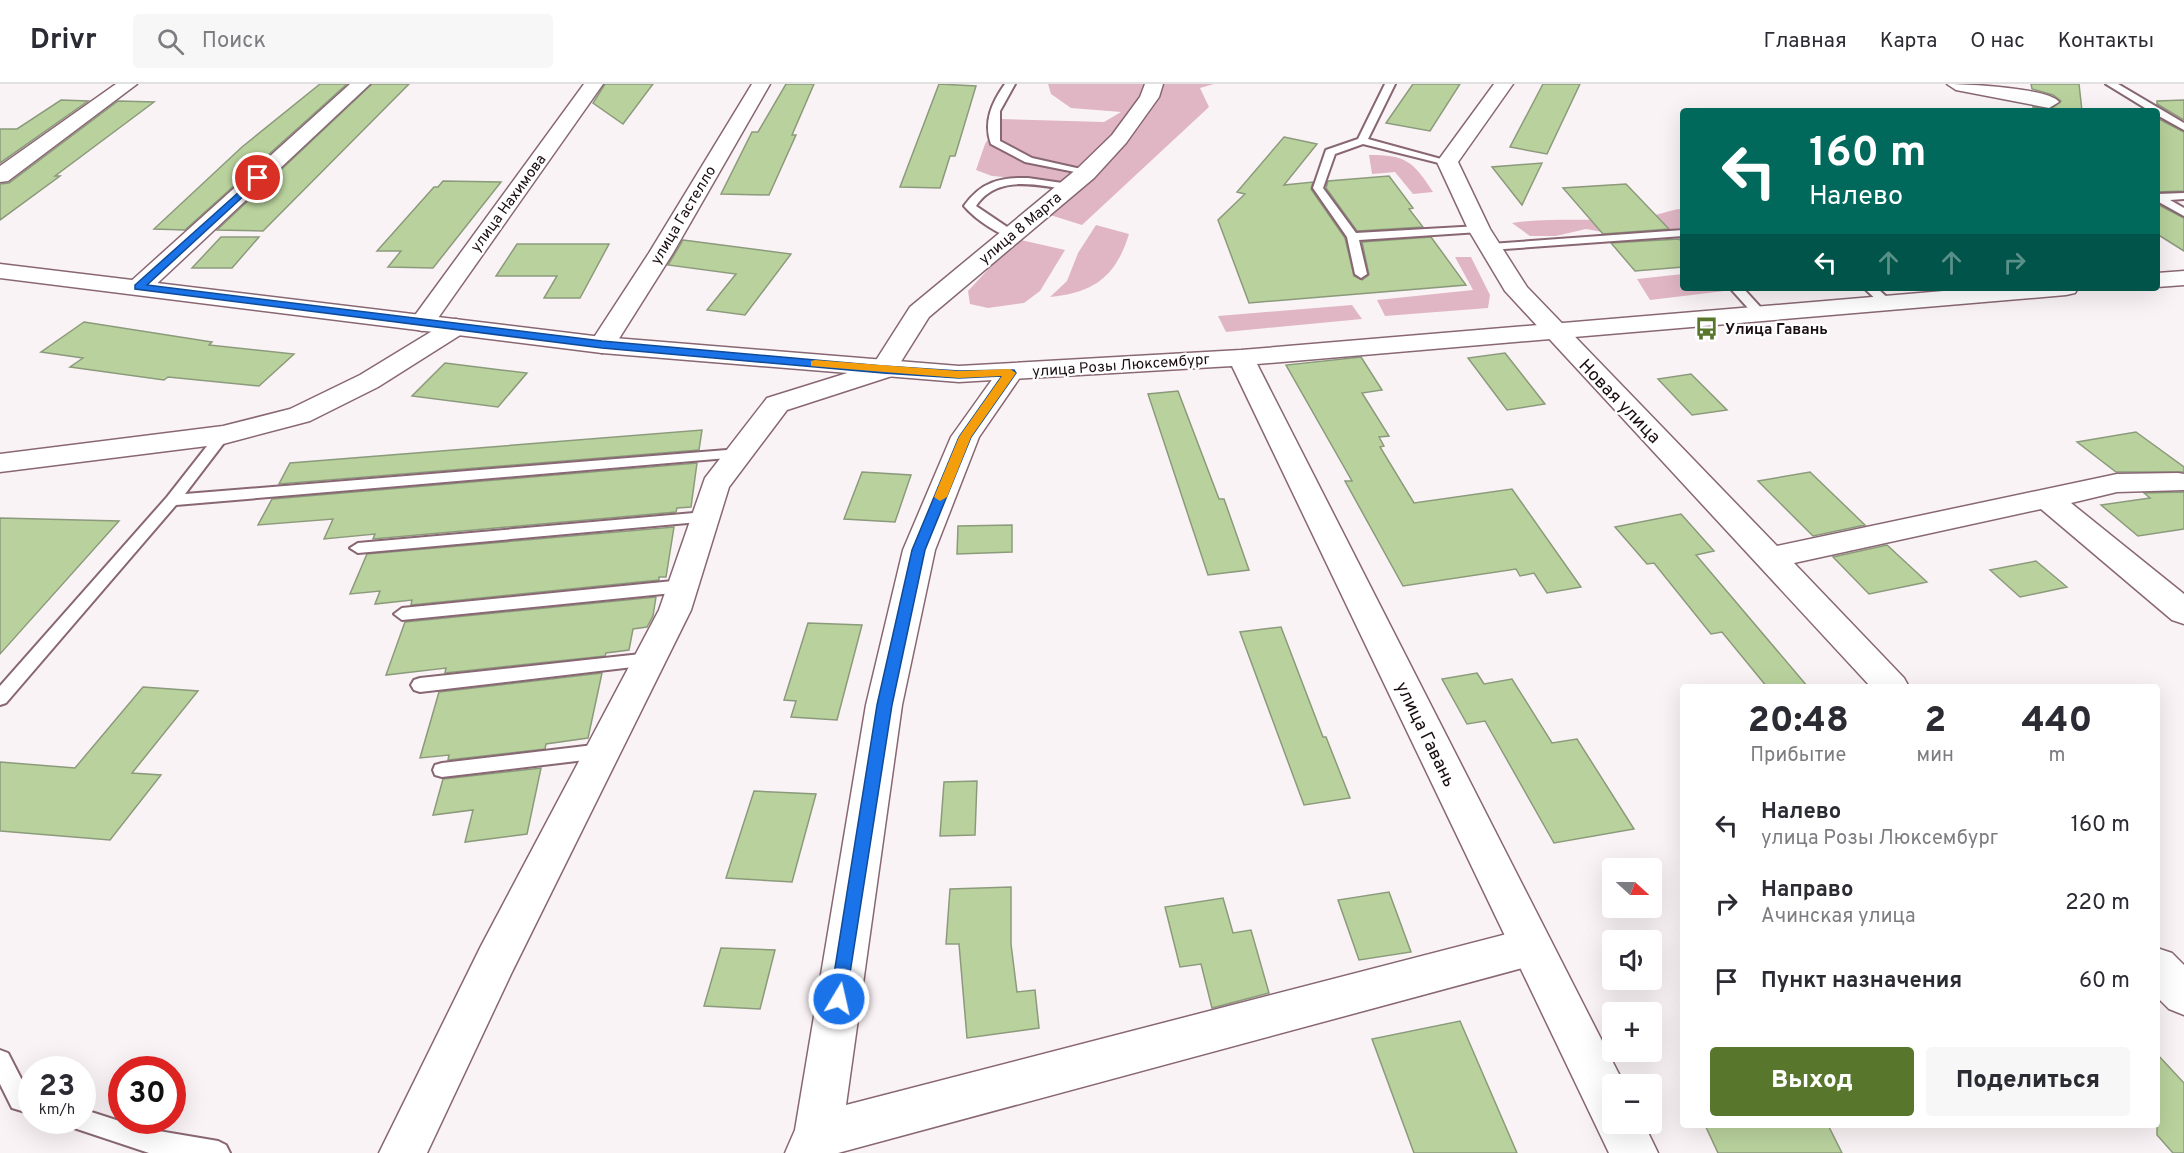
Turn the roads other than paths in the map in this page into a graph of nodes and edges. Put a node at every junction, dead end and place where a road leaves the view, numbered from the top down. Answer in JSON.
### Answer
{"nodes":[{"id":1,"x":128,"y":84,"type":"edge"},
{"id":2,"x":361,"y":84,"type":"edge"},
{"id":3,"x":594,"y":84,"type":"edge"},
{"id":4,"x":761,"y":84,"type":"edge"},
{"id":5,"x":1010,"y":84,"type":"edge"},
{"id":6,"x":1154,"y":84,"type":"edge"},
{"id":7,"x":1390,"y":84,"type":"edge"},
{"id":8,"x":1504,"y":84,"type":"edge"},
{"id":9,"x":1956,"y":84,"type":"edge"},
{"id":10,"x":2111,"y":84,"type":"edge"},
{"id":11,"x":2049,"y":102,"type":"dead end"},
{"id":12,"x":2152,"y":108,"type":"edge"},
{"id":13,"x":2160,"y":113,"type":"edge"},
{"id":14,"x":2184,"y":127,"type":"edge"},
{"id":15,"x":1362,"y":141,"type":"junction"},
{"id":16,"x":1447,"y":162,"type":"junction"},
{"id":17,"x":0,"y":176,"type":"edge"},
{"id":18,"x":1078,"y":180,"type":"junction"},
{"id":19,"x":2184,"y":196,"type":"edge"},
{"id":20,"x":2160,"y":197,"type":"edge"},
{"id":21,"x":2160,"y":199,"type":"edge"},
{"id":22,"x":2184,"y":213,"type":"edge"},
{"id":23,"x":1680,"y":234,"type":"edge"},
{"id":24,"x":1012,"y":235,"type":"junction"},
{"id":25,"x":1353,"y":237,"type":"junction"},
{"id":26,"x":1484,"y":238,"type":"junction"},
{"id":27,"x":0,"y":271,"type":"edge"},
{"id":28,"x":1361,"y":274,"type":"dead end"},
{"id":29,"x":2184,"y":278,"type":"edge"},
{"id":30,"x":2160,"y":280,"type":"edge"},
{"id":31,"x":139,"y":287,"type":"junction"},
{"id":32,"x":1739,"y":291,"type":"edge"},
{"id":33,"x":1982,"y":291,"type":"edge"},
{"id":34,"x":1879,"y":296,"type":"edge"},
{"id":35,"x":1760,"y":314,"type":"junction"},
{"id":36,"x":422,"y":323,"type":"junction"},
{"id":37,"x":456,"y":327,"type":"junction"},
{"id":38,"x":1552,"y":331,"type":"junction"},
{"id":39,"x":602,"y":345,"type":"junction"},
{"id":40,"x":1241,"y":358,"type":"junction"},
{"id":41,"x":883,"y":370,"type":"junction"},
{"id":42,"x":1010,"y":373,"type":"junction"},
{"id":43,"x":223,"y":435,"type":"junction"},
{"id":44,"x":739,"y":453,"type":"junction"},
{"id":45,"x":0,"y":463,"type":"edge"},
{"id":46,"x":2178,"y":482,"type":"dead end"},
{"id":47,"x":2045,"y":498,"type":"junction"},
{"id":48,"x":172,"y":500,"type":"junction"},
{"id":49,"x":705,"y":517,"type":"junction"},
{"id":50,"x":358,"y":548,"type":"dead end"},
{"id":51,"x":1770,"y":558,"type":"junction"},
{"id":52,"x":683,"y":586,"type":"junction"},
{"id":53,"x":2184,"y":612,"type":"edge"},
{"id":54,"x":402,"y":614,"type":"dead end"},
{"id":55,"x":651,"y":659,"type":"junction"},
{"id":56,"x":1889,"y":684,"type":"edge"},
{"id":57,"x":420,"y":685,"type":"dead end"},
{"id":58,"x":0,"y":698,"type":"edge"},
{"id":59,"x":602,"y":750,"type":"junction"},
{"id":60,"x":442,"y":770,"type":"dead end"},
{"id":61,"x":1530,"y":947,"type":"junction"},
{"id":62,"x":2160,"y":970,"type":"edge"},
{"id":63,"x":2184,"y":995,"type":"edge"},
{"id":64,"x":0,"y":1061,"type":"edge"},
{"id":65,"x":1602,"y":1090,"type":"edge"},
{"id":66,"x":18,"y":1096,"type":"edge"},
{"id":67,"x":96,"y":1125,"type":"edge"},
{"id":68,"x":1624,"y":1134,"type":"edge"},
{"id":69,"x":814,"y":1144,"type":"edge"},
{"id":70,"x":218,"y":1153,"type":"edge"},
{"id":71,"x":403,"y":1153,"type":"edge"},
{"id":72,"x":1634,"y":1153,"type":"edge"}],
"edges":[{"from":1,"to":17,"type":"street"},
{"from":2,"to":31,"type":"street"},
{"from":3,"to":36,"type":"street","name":"улица Нахимова"},
{"from":4,"to":39,"type":"street","name":"улица Гастелло"},
{"from":5,"to":18,"type":"lane"},
{"from":6,"to":18,"type":"street","name":"улица 8 Марта"},
{"from":7,"to":15,"type":"lane"},
{"from":8,"to":16,"type":"street"},
{"from":9,"to":11,"type":"street"},
{"from":10,"to":12,"type":"lane"},
{"from":13,"to":14,"type":"lane"},
{"from":15,"to":16,"type":"lane"},
{"from":15,"to":25,"type":"lane"},
{"from":16,"to":26,"type":"street","name":"Новая улица"},
{"from":18,"to":24,"type":"street","name":"улица 8 Марта"},
{"from":18,"to":24,"type":"lane"},
{"from":19,"to":20,"type":"lane"},
{"from":21,"to":22,"type":"lane"},
{"from":23,"to":26,"type":"lane"},
{"from":24,"to":41,"type":"street","name":"улица 8 Марта"},
{"from":25,"to":26,"type":"lane"},
{"from":25,"to":28,"type":"lane"},
{"from":26,"to":38,"type":"street","name":"Новая улица"},
{"from":27,"to":31,"type":"street","name":"улица Розы Люксембург"},
{"from":29,"to":30,"type":"street"},
{"from":31,"to":36,"type":"street","name":"улица Розы Люксембург"},
{"from":32,"to":35,"type":"lane"},
{"from":33,"to":34,"type":"street","name":"улица Розы Люксембург"},
{"from":34,"to":35,"type":"street","name":"улица Розы Люксембург"},
{"from":35,"to":38,"type":"street","name":"улица Розы Люксембург"},
{"from":36,"to":37,"type":"street","name":"улица Розы Люксембург"},
{"from":37,"to":39,"type":"street","name":"улица Розы Люксембург"},
{"from":37,"to":43,"type":"street"},
{"from":38,"to":40,"type":"street","name":"улица Розы Люксембург"},
{"from":38,"to":51,"type":"street","name":"Новая улица"},
{"from":39,"to":41,"type":"street","name":"улица Розы Люксембург"},
{"from":40,"to":42,"type":"street","name":"улица Розы Люксембург"},
{"from":40,"to":61,"type":"street","name":"улица Гавань"},
{"from":41,"to":42,"type":"street","name":"улица Розы Люксембург"},
{"from":41,"to":44,"type":"street"},
{"from":42,"to":69,"type":"street"},
{"from":43,"to":45,"type":"street"},
{"from":43,"to":48,"type":"lane"},
{"from":44,"to":48,"type":"lane"},
{"from":44,"to":49,"type":"street"},
{"from":46,"to":47,"type":"street"},
{"from":47,"to":51,"type":"street"},
{"from":47,"to":53,"type":"street"},
{"from":48,"to":58,"type":"lane"},
{"from":49,"to":50,"type":"lane"},
{"from":49,"to":52,"type":"street"},
{"from":51,"to":56,"type":"street","name":"Новая улица"},
{"from":52,"to":54,"type":"lane"},
{"from":52,"to":55,"type":"street"},
{"from":55,"to":57,"type":"lane"},
{"from":55,"to":59,"type":"street"},
{"from":59,"to":60,"type":"lane"},
{"from":59,"to":71,"type":"street"},
{"from":61,"to":65,"type":"street","name":"улица Гавань"},
{"from":61,"to":69,"type":"street"},
{"from":62,"to":63,"type":"street"},
{"from":64,"to":66,"type":"lane"},
{"from":67,"to":70,"type":"lane"},
{"from":68,"to":72,"type":"street"}]}
